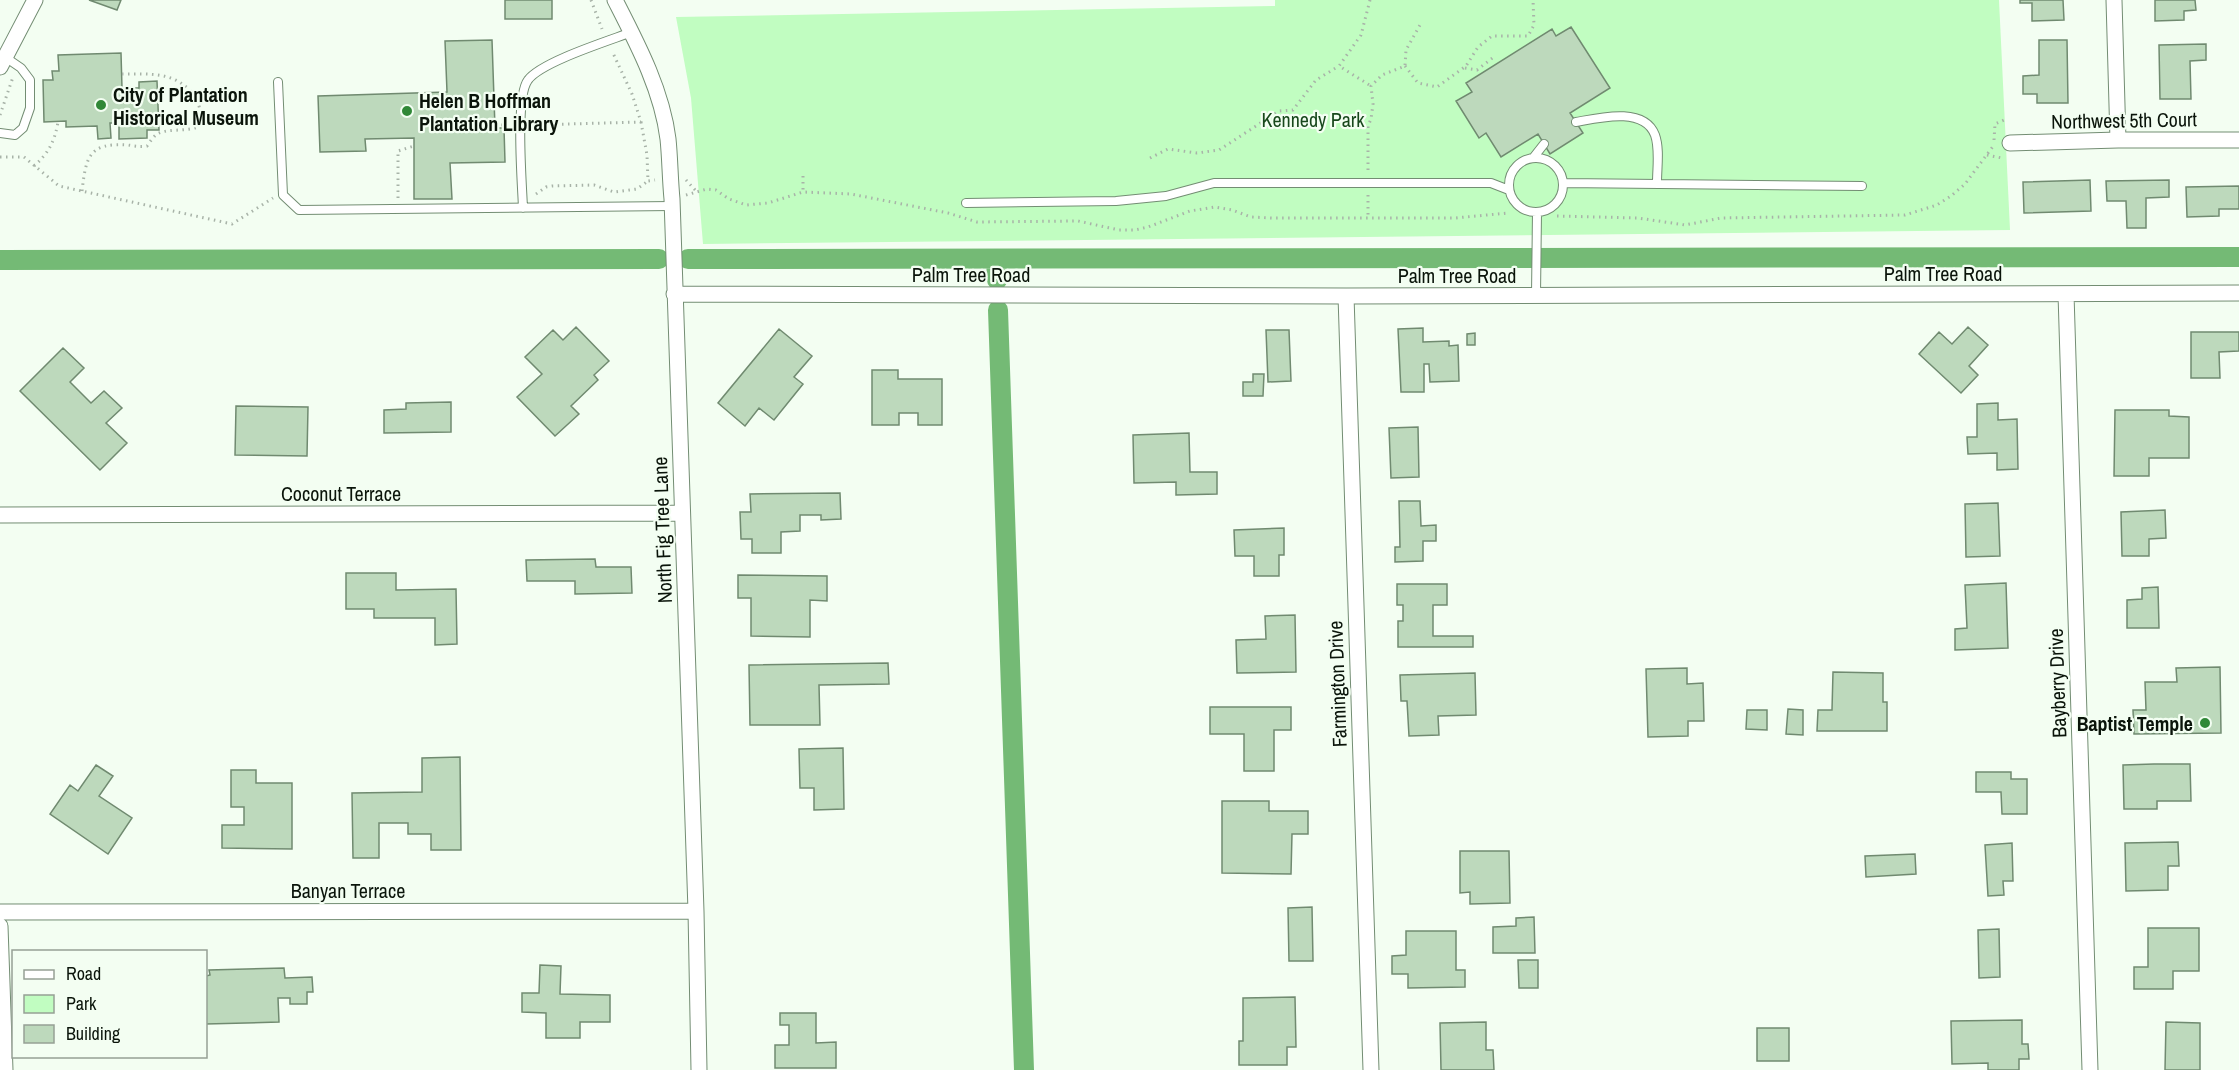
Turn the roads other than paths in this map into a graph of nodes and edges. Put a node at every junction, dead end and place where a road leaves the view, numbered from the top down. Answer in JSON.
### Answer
{"nodes":[{"id":1,"x":35,"y":0,"type":"edge"},
{"id":2,"x":615,"y":0,"type":"edge"},
{"id":3,"x":2114,"y":0,"type":"edge"},
{"id":4,"x":632,"y":32,"type":"junction"},
{"id":5,"x":2,"y":62,"type":"edge"},
{"id":6,"x":278,"y":82,"type":"dead end"},
{"id":7,"x":1576,"y":122,"type":"dead end"},
{"id":8,"x":0,"y":133,"type":"edge"},
{"id":9,"x":2118,"y":140,"type":"junction"},
{"id":10,"x":2239,"y":141,"type":"edge"},
{"id":11,"x":1544,"y":144,"type":"dead end"},
{"id":12,"x":2006,"y":146,"type":"road end"},
{"id":13,"x":1533,"y":158,"type":"junction"},
{"id":14,"x":1563,"y":183,"type":"junction"},
{"id":15,"x":1657,"y":183,"type":"junction"},
{"id":16,"x":1862,"y":186,"type":"dead end"},
{"id":17,"x":1509,"y":190,"type":"junction"},
{"id":18,"x":966,"y":203,"type":"dead end"},
{"id":19,"x":672,"y":206,"type":"junction"},
{"id":20,"x":523,"y":207,"type":"junction"},
{"id":21,"x":1537,"y":212,"type":"junction"},
{"id":22,"x":1536,"y":288,"type":"junction"},
{"id":23,"x":2239,"y":293,"type":"edge"},
{"id":24,"x":674,"y":294,"type":"junction"},
{"id":25,"x":2066,"y":294,"type":"junction"},
{"id":26,"x":1346,"y":296,"type":"junction"},
{"id":27,"x":682,"y":513,"type":"junction"},
{"id":28,"x":0,"y":515,"type":"edge"},
{"id":29,"x":696,"y":911,"type":"junction"},
{"id":30,"x":0,"y":912,"type":"edge"},
{"id":31,"x":0,"y":926,"type":"edge"},
{"id":32,"x":5,"y":1070,"type":"edge"},
{"id":33,"x":699,"y":1070,"type":"edge"},
{"id":34,"x":1371,"y":1070,"type":"edge"},
{"id":35,"x":2090,"y":1070,"type":"edge"}],
"edges":[{"from":1,"to":5,"type":"street"},
{"from":2,"to":4,"type":"street","name":"North Fig Tree Lane"},
{"from":3,"to":9,"type":"street"},
{"from":4,"to":19,"type":"street","name":"North Fig Tree Lane"},
{"from":4,"to":20,"type":"lane"},
{"from":5,"to":8,"type":"lane"},
{"from":6,"to":20,"type":"lane"},
{"from":7,"to":15,"type":"lane"},
{"from":9,"to":10,"type":"street","name":"Northwest 5th Court"},
{"from":9,"to":12,"type":"street","name":"Northwest 5th Court"},
{"from":11,"to":13,"type":"lane"},
{"from":13,"to":14,"type":"lane"},
{"from":13,"to":17,"type":"lane"},
{"from":14,"to":15,"type":"lane"},
{"from":14,"to":21,"type":"lane"},
{"from":15,"to":16,"type":"lane"},
{"from":17,"to":18,"type":"lane"},
{"from":17,"to":21,"type":"lane"},
{"from":19,"to":20,"type":"lane"},
{"from":19,"to":24,"type":"street","name":"North Fig Tree Lane"},
{"from":21,"to":22,"type":"lane"},
{"from":22,"to":25,"type":"street","name":"Palm Tree Road"},
{"from":22,"to":26,"type":"street","name":"Palm Tree Road"},
{"from":23,"to":25,"type":"street","name":"Palm Tree Road"},
{"from":24,"to":26,"type":"street","name":"Palm Tree Road"},
{"from":24,"to":27,"type":"street","name":"North Fig Tree Lane"},
{"from":25,"to":35,"type":"street","name":"Bayberry Drive"},
{"from":26,"to":34,"type":"street","name":"Farmington Drive"},
{"from":27,"to":28,"type":"street","name":"Coconut Terrace"},
{"from":27,"to":29,"type":"street","name":"North Fig Tree Lane"},
{"from":29,"to":30,"type":"street","name":"Banyan Terrace"},
{"from":29,"to":33,"type":"street","name":"North Fig Tree Lane"},
{"from":31,"to":32,"type":"street"}]}
